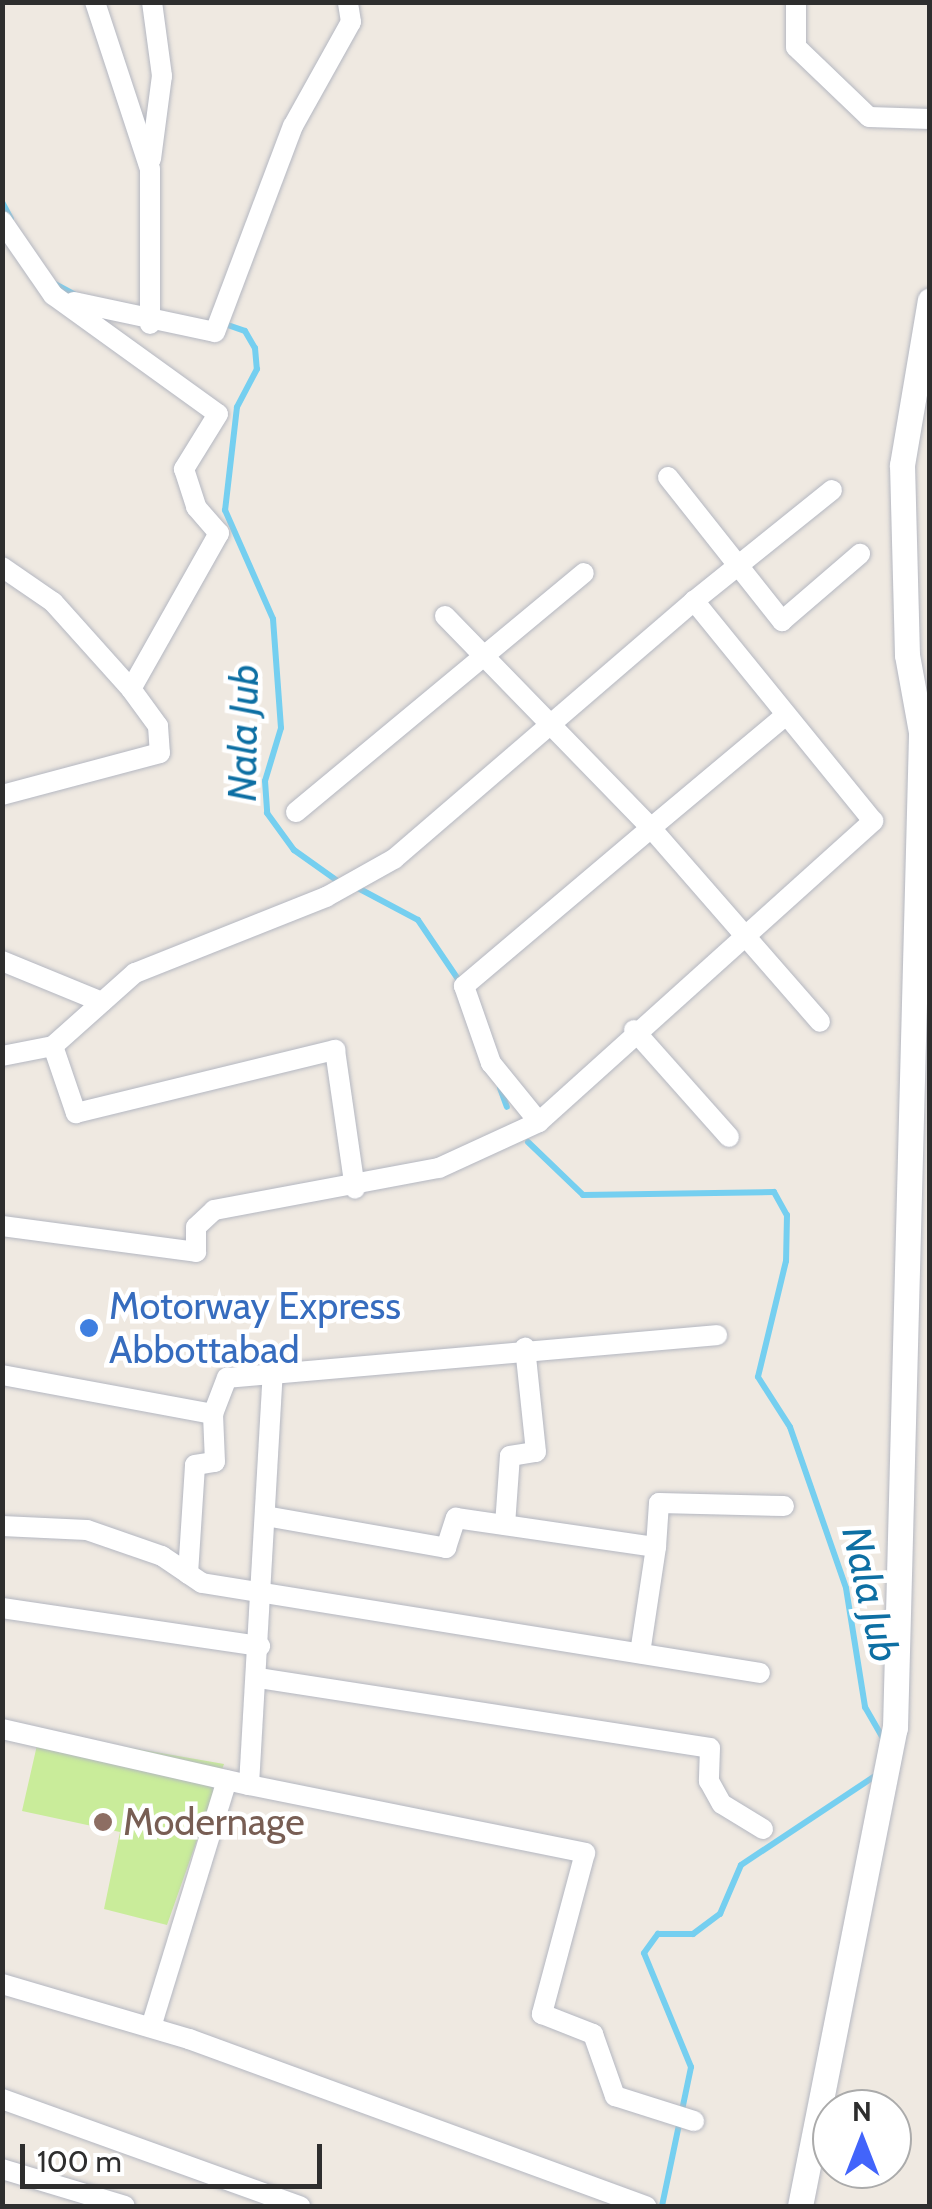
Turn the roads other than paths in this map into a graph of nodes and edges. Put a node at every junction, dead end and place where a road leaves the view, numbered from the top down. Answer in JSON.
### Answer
{"nodes":[{"id":1,"x":94,"y":2,"type":"edge"},
{"id":2,"x":152,"y":2,"type":"edge"},
{"id":3,"x":348,"y":2,"type":"edge"},
{"id":4,"x":796,"y":2,"type":"edge"},
{"id":5,"x":930,"y":120,"type":"edge"},
{"id":6,"x":150,"y":169,"type":"junction"},
{"id":7,"x":2,"y":221,"type":"edge"},
{"id":8,"x":54,"y":295,"type":"junction"},
{"id":9,"x":930,"y":300,"type":"edge"},
{"id":10,"x":150,"y":324,"type":"junction"},
{"id":11,"x":668,"y":478,"type":"dead end"},
{"id":12,"x":832,"y":490,"type":"dead end"},
{"id":13,"x":860,"y":554,"type":"dead end"},
{"id":14,"x":2,"y":566,"type":"edge"},
{"id":15,"x":738,"y":566,"type":"junction"},
{"id":16,"x":584,"y":572,"type":"dead end"},
{"id":17,"x":2,"y":584,"type":"edge"},
{"id":18,"x":30,"y":586,"type":"junction"},
{"id":19,"x":694,"y":601,"type":"junction"},
{"id":20,"x":445,"y":616,"type":"dead end"},
{"id":21,"x":482,"y":651,"type":"junction"},
{"id":22,"x":131,"y":689,"type":"junction"},
{"id":23,"x":786,"y":715,"type":"junction"},
{"id":24,"x":555,"y":720,"type":"junction"},
{"id":25,"x":2,"y":794,"type":"edge"},
{"id":26,"x":296,"y":812,"type":"dead end"},
{"id":27,"x":651,"y":828,"type":"junction"},
{"id":28,"x":746,"y":932,"type":"junction"},
{"id":29,"x":2,"y":961,"type":"edge"},
{"id":30,"x":102,"y":1002,"type":"junction"},
{"id":31,"x":820,"y":1022,"type":"dead end"},
{"id":32,"x":634,"y":1030,"type":"junction"},
{"id":33,"x":52,"y":1046,"type":"junction"},
{"id":34,"x":2,"y":1056,"type":"edge"},
{"id":35,"x":540,"y":1122,"type":"junction"},
{"id":36,"x":729,"y":1137,"type":"dead end"},
{"id":37,"x":356,"y":1190,"type":"junction"},
{"id":38,"x":2,"y":1226,"type":"edge"},
{"id":39,"x":717,"y":1335,"type":"dead end"},
{"id":40,"x":525,"y":1348,"type":"junction"},
{"id":41,"x":273,"y":1371,"type":"junction"},
{"id":42,"x":2,"y":1375,"type":"edge"},
{"id":43,"x":213,"y":1414,"type":"junction"},
{"id":44,"x":784,"y":1506,"type":"dead end"},
{"id":45,"x":270,"y":1517,"type":"junction"},
{"id":46,"x":505,"y":1525,"type":"junction"},
{"id":47,"x":2,"y":1526,"type":"edge"},
{"id":48,"x":656,"y":1547,"type":"junction"},
{"id":49,"x":188,"y":1574,"type":"junction"},
{"id":50,"x":266,"y":1590,"type":"junction"},
{"id":51,"x":2,"y":1608,"type":"edge"},
{"id":52,"x":260,"y":1646,"type":"junction"},
{"id":53,"x":640,"y":1653,"type":"junction"},
{"id":54,"x":760,"y":1673,"type":"dead end"},
{"id":55,"x":258,"y":1678,"type":"junction"},
{"id":56,"x":2,"y":1729,"type":"edge"},
{"id":57,"x":227,"y":1780,"type":"junction"},
{"id":58,"x":249,"y":1785,"type":"junction"},
{"id":59,"x":763,"y":1828,"type":"dead end"},
{"id":60,"x":2,"y":1984,"type":"edge"},
{"id":61,"x":150,"y":2027,"type":"junction"},
{"id":62,"x":2,"y":2099,"type":"edge"},
{"id":63,"x":694,"y":2120,"type":"dead end"},
{"id":64,"x":2,"y":2170,"type":"edge"},
{"id":65,"x":125,"y":2206,"type":"edge"},
{"id":66,"x":300,"y":2206,"type":"edge"},
{"id":67,"x":646,"y":2206,"type":"edge"},
{"id":68,"x":800,"y":2206,"type":"edge"}],
"edges":[{"from":1,"to":6,"type":"street"},
{"from":2,"to":6,"type":"street"},
{"from":3,"to":10,"type":"street"},
{"from":4,"to":5,"type":"street"},
{"from":6,"to":10,"type":"street"},
{"from":7,"to":8,"type":"street"},
{"from":8,"to":10,"type":"street"},
{"from":8,"to":22,"type":"street"},
{"from":9,"to":68,"type":"street"},
{"from":11,"to":15,"type":"street"},
{"from":12,"to":15,"type":"street"},
{"from":13,"to":15,"type":"street"},
{"from":14,"to":18,"type":"street"},
{"from":15,"to":19,"type":"street"},
{"from":16,"to":21,"type":"street"},
{"from":17,"to":18,"type":"street"},
{"from":18,"to":22,"type":"street"},
{"from":19,"to":23,"type":"street"},
{"from":19,"to":24,"type":"street"},
{"from":20,"to":21,"type":"street"},
{"from":21,"to":24,"type":"street"},
{"from":21,"to":26,"type":"street"},
{"from":22,"to":25,"type":"street"},
{"from":23,"to":27,"type":"street"},
{"from":23,"to":28,"type":"street"},
{"from":24,"to":27,"type":"street"},
{"from":24,"to":30,"type":"street"},
{"from":27,"to":28,"type":"street"},
{"from":27,"to":35,"type":"street"},
{"from":28,"to":31,"type":"street"},
{"from":28,"to":32,"type":"street"},
{"from":29,"to":30,"type":"street"},
{"from":30,"to":33,"type":"street"},
{"from":32,"to":35,"type":"street"},
{"from":32,"to":36,"type":"street"},
{"from":33,"to":34,"type":"street"},
{"from":33,"to":37,"type":"street"},
{"from":35,"to":37,"type":"street"},
{"from":37,"to":38,"type":"street"},
{"from":39,"to":40,"type":"street"},
{"from":40,"to":41,"type":"street"},
{"from":40,"to":46,"type":"street"},
{"from":41,"to":43,"type":"street"},
{"from":41,"to":45,"type":"street"},
{"from":42,"to":43,"type":"street"},
{"from":43,"to":49,"type":"street"},
{"from":44,"to":48,"type":"street"},
{"from":45,"to":46,"type":"street"},
{"from":45,"to":50,"type":"street"},
{"from":46,"to":48,"type":"street"},
{"from":47,"to":49,"type":"street"},
{"from":48,"to":53,"type":"street"},
{"from":49,"to":50,"type":"street"},
{"from":50,"to":52,"type":"street"},
{"from":50,"to":53,"type":"street"},
{"from":51,"to":52,"type":"street"},
{"from":52,"to":55,"type":"street"},
{"from":53,"to":54,"type":"street"},
{"from":55,"to":58,"type":"street"},
{"from":55,"to":59,"type":"street"},
{"from":56,"to":57,"type":"street"},
{"from":57,"to":58,"type":"street"},
{"from":57,"to":61,"type":"street"},
{"from":58,"to":63,"type":"street"},
{"from":60,"to":61,"type":"street"},
{"from":61,"to":67,"type":"street"},
{"from":62,"to":66,"type":"street"},
{"from":64,"to":65,"type":"street"}]}
